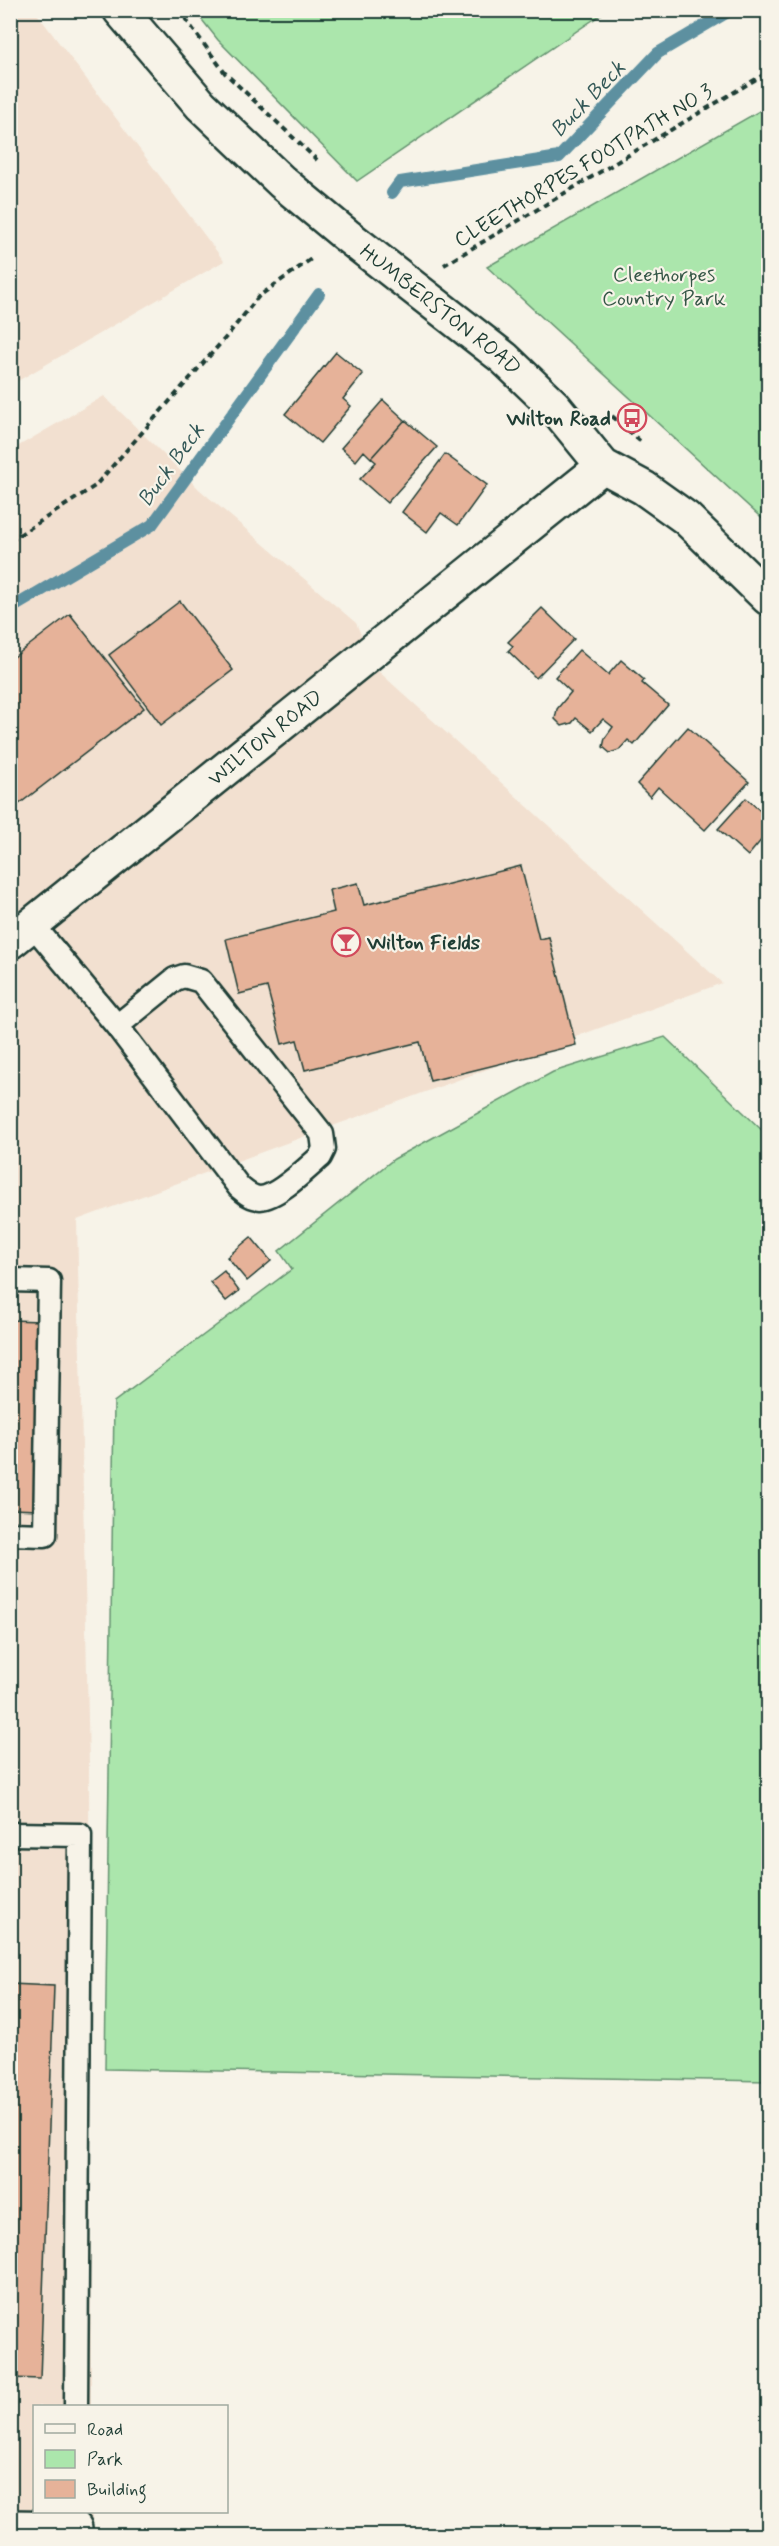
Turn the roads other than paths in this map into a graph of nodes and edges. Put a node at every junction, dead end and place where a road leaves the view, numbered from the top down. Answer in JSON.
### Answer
{"nodes":[{"id":1,"x":120,"y":10,"type":"edge"},
{"id":2,"x":603,"y":466,"type":"junction"},
{"id":3,"x":768,"y":598,"type":"edge"},
{"id":4,"x":22,"y":933,"type":"edge"},
{"id":5,"x":117,"y":1026,"type":"junction"},
{"id":6,"x":10,"y":1280,"type":"edge"},
{"id":7,"x":10,"y":1534,"type":"edge"},
{"id":8,"x":10,"y":1834,"type":"edge"},
{"id":9,"x":76,"y":2405,"type":"edge"},
{"id":10,"x":75,"y":2525,"type":"edge"},
{"id":11,"x":10,"y":2527,"type":"edge"}],
"edges":[{"from":1,"to":2,"type":"main road","name":"HUMBERSTON ROAD"},
{"from":2,"to":3,"type":"main road","name":"HUMBERSTON ROAD"},
{"from":2,"to":4,"type":"main road","name":"WILTON ROAD"},
{"from":4,"to":5,"type":"lane"},
{"from":5,"to":5,"type":"lane"},
{"from":6,"to":7,"type":"lane"},
{"from":8,"to":9,"type":"lane"},
{"from":10,"to":11,"type":"main road"}]}
